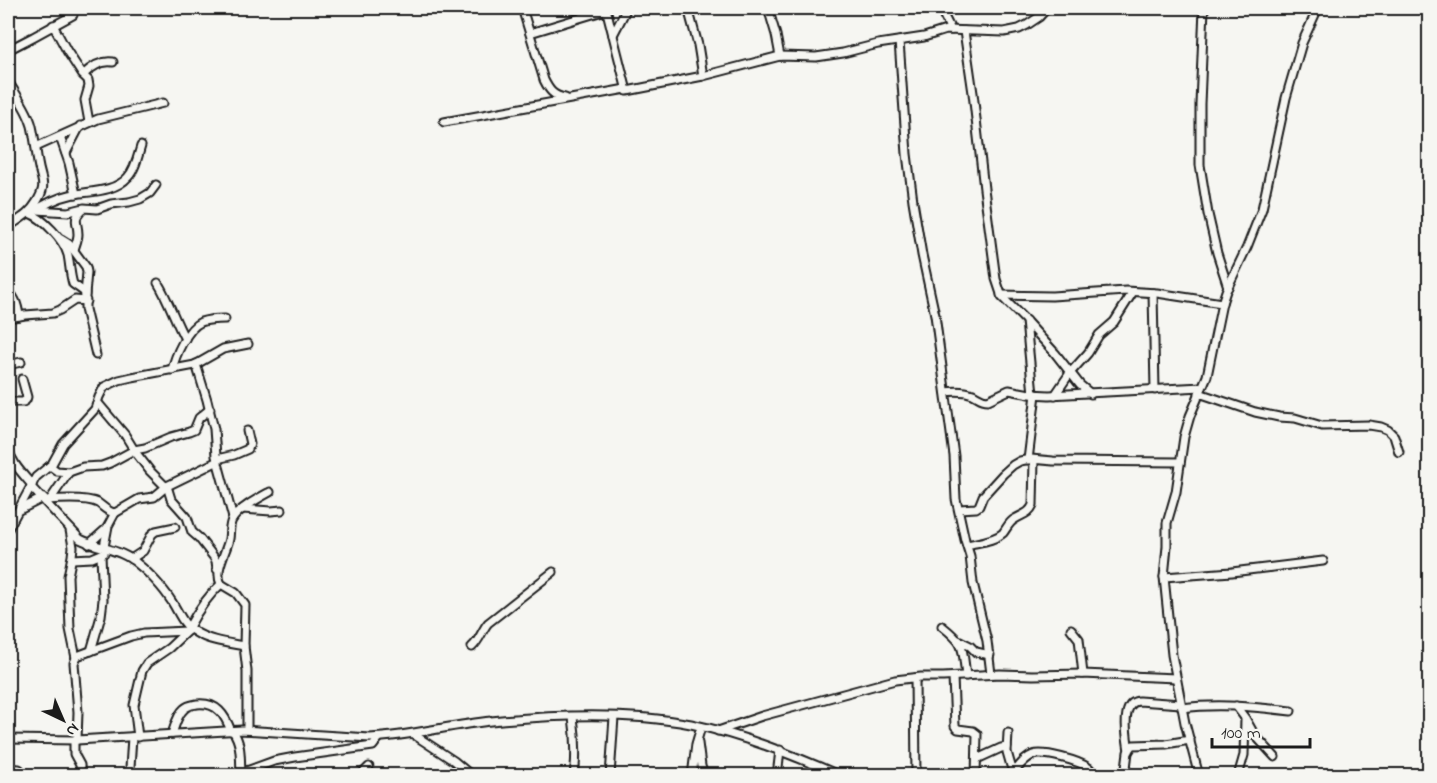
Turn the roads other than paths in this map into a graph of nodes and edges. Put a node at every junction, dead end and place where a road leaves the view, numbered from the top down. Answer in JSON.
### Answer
{"nodes":[{"id":1,"x":522,"y":8,"type":"edge"},
{"id":2,"x":627,"y":8,"type":"edge"},
{"id":3,"x":688,"y":8,"type":"edge"},
{"id":4,"x":768,"y":8,"type":"edge"},
{"id":5,"x":940,"y":8,"type":"edge"},
{"id":6,"x":1047,"y":8,"type":"edge"},
{"id":7,"x":1204,"y":8,"type":"edge"},
{"id":8,"x":1318,"y":8,"type":"edge"},
{"id":9,"x":606,"y":9,"type":"edge"},
{"id":10,"x":73,"y":15,"type":"dead end"},
{"id":11,"x":53,"y":26,"type":"junction"},
{"id":12,"x":951,"y":30,"type":"junction"},
{"id":13,"x":964,"y":31,"type":"junction"},
{"id":14,"x":530,"y":33,"type":"junction"},
{"id":15,"x":613,"y":35,"type":"junction"},
{"id":16,"x":899,"y":41,"type":"junction"},
{"id":17,"x":8,"y":50,"type":"edge"},
{"id":18,"x":780,"y":56,"type":"junction"},
{"id":19,"x":113,"y":62,"type":"dead end"},
{"id":20,"x":83,"y":75,"type":"junction"},
{"id":21,"x":703,"y":76,"type":"junction"},
{"id":22,"x":8,"y":81,"type":"edge"},
{"id":23,"x":626,"y":89,"type":"junction"},
{"id":24,"x":568,"y":99,"type":"junction"},
{"id":25,"x":163,"y":103,"type":"dead end"},
{"id":26,"x":89,"y":122,"type":"junction"},
{"id":27,"x":444,"y":122,"type":"dead end"},
{"id":28,"x":81,"y":126,"type":"junction"},
{"id":29,"x":60,"y":137,"type":"junction"},
{"id":30,"x":141,"y":146,"type":"dead end"},
{"id":31,"x":36,"y":147,"type":"junction"},
{"id":32,"x":66,"y":153,"type":"junction"},
{"id":33,"x":156,"y":186,"type":"dead end"},
{"id":34,"x":76,"y":194,"type":"junction"},
{"id":35,"x":84,"y":208,"type":"junction"},
{"id":36,"x":32,"y":212,"type":"junction"},
{"id":37,"x":8,"y":227,"type":"edge"},
{"id":38,"x":58,"y":238,"type":"junction"},
{"id":39,"x":74,"y":250,"type":"junction"},
{"id":40,"x":158,"y":283,"type":"dead end"},
{"id":41,"x":1228,"y":287,"type":"junction"},
{"id":42,"x":1133,"y":291,"type":"junction"},
{"id":43,"x":8,"y":292,"type":"edge"},
{"id":44,"x":1153,"y":293,"type":"junction"},
{"id":45,"x":1001,"y":295,"type":"junction"},
{"id":46,"x":86,"y":298,"type":"junction"},
{"id":47,"x":1222,"y":303,"type":"junction"},
{"id":48,"x":19,"y":316,"type":"junction"},
{"id":49,"x":8,"y":318,"type":"edge"},
{"id":50,"x":225,"y":319,"type":"dead end"},
{"id":51,"x":1026,"y":321,"type":"junction"},
{"id":52,"x":185,"y":339,"type":"junction"},
{"id":53,"x":248,"y":344,"type":"dead end"},
{"id":54,"x":96,"y":355,"type":"dead end"},
{"id":55,"x":21,"y":362,"type":"dead end"},
{"id":56,"x":8,"y":364,"type":"edge"},
{"id":57,"x":196,"y":364,"type":"junction"},
{"id":58,"x":172,"y":370,"type":"junction"},
{"id":59,"x":1070,"y":373,"type":"junction"},
{"id":60,"x":22,"y":380,"type":"dead end"},
{"id":61,"x":1155,"y":390,"type":"junction"},
{"id":62,"x":1200,"y":390,"type":"junction"},
{"id":63,"x":945,"y":392,"type":"junction"},
{"id":64,"x":1034,"y":394,"type":"junction"},
{"id":65,"x":1091,"y":394,"type":"junction"},
{"id":66,"x":1055,"y":395,"type":"junction"},
{"id":67,"x":8,"y":402,"type":"edge"},
{"id":68,"x":98,"y":403,"type":"junction"},
{"id":69,"x":210,"y":409,"type":"junction"},
{"id":70,"x":247,"y":431,"type":"dead end"},
{"id":71,"x":8,"y":448,"type":"edge"},
{"id":72,"x":134,"y":450,"type":"junction"},
{"id":73,"x":1400,"y":452,"type":"dead end"},
{"id":74,"x":217,"y":460,"type":"junction"},
{"id":75,"x":1031,"y":460,"type":"junction"},
{"id":76,"x":1180,"y":462,"type":"junction"},
{"id":77,"x":11,"y":463,"type":"edge"},
{"id":78,"x":50,"y":466,"type":"junction"},
{"id":79,"x":69,"y":472,"type":"junction"},
{"id":80,"x":32,"y":486,"type":"junction"},
{"id":81,"x":166,"y":487,"type":"junction"},
{"id":82,"x":270,"y":492,"type":"dead end"},
{"id":83,"x":46,"y":499,"type":"junction"},
{"id":84,"x":243,"y":509,"type":"junction"},
{"id":85,"x":958,"y":509,"type":"junction"},
{"id":86,"x":282,"y":510,"type":"dead end"},
{"id":87,"x":18,"y":511,"type":"junction"},
{"id":88,"x":115,"y":513,"type":"junction"},
{"id":89,"x":233,"y":518,"type":"junction"},
{"id":90,"x":175,"y":527,"type":"dead end"},
{"id":91,"x":107,"y":528,"type":"junction"},
{"id":92,"x":8,"y":529,"type":"edge"},
{"id":93,"x":70,"y":530,"type":"junction"},
{"id":94,"x":89,"y":544,"type":"junction"},
{"id":95,"x":967,"y":545,"type":"junction"},
{"id":96,"x":106,"y":551,"type":"junction"},
{"id":97,"x":210,"y":553,"type":"junction"},
{"id":98,"x":223,"y":556,"type":"junction"},
{"id":99,"x":72,"y":559,"type":"junction"},
{"id":100,"x":131,"y":559,"type":"junction"},
{"id":101,"x":1323,"y":561,"type":"dead end"},
{"id":102,"x":553,"y":572,"type":"dead end"},
{"id":103,"x":219,"y":575,"type":"junction"},
{"id":104,"x":1164,"y":578,"type":"junction"},
{"id":105,"x":221,"y":584,"type":"junction"},
{"id":106,"x":942,"y":626,"type":"dead end"},
{"id":107,"x":189,"y":629,"type":"junction"},
{"id":108,"x":1071,"y":629,"type":"dead end"},
{"id":109,"x":958,"y":640,"type":"junction"},
{"id":110,"x":244,"y":646,"type":"junction"},
{"id":111,"x":472,"y":647,"type":"dead end"},
{"id":112,"x":91,"y":651,"type":"junction"},
{"id":113,"x":990,"y":655,"type":"junction"},
{"id":114,"x":76,"y":658,"type":"junction"},
{"id":115,"x":991,"y":674,"type":"junction"},
{"id":116,"x":1083,"y":674,"type":"junction"},
{"id":117,"x":966,"y":676,"type":"junction"},
{"id":118,"x":953,"y":677,"type":"junction"},
{"id":119,"x":915,"y":678,"type":"junction"},
{"id":120,"x":1176,"y":678,"type":"junction"},
{"id":121,"x":1182,"y":706,"type":"junction"},
{"id":122,"x":1236,"y":706,"type":"junction"},
{"id":123,"x":1292,"y":711,"type":"dead end"},
{"id":124,"x":573,"y":717,"type":"junction"},
{"id":125,"x":614,"y":717,"type":"junction"},
{"id":126,"x":1245,"y":718,"type":"junction"},
{"id":127,"x":701,"y":727,"type":"junction"},
{"id":128,"x":247,"y":730,"type":"junction"},
{"id":129,"x":232,"y":731,"type":"junction"},
{"id":130,"x":718,"y":731,"type":"junction"},
{"id":131,"x":1008,"y":733,"type":"dead end"},
{"id":132,"x":172,"y":734,"type":"junction"},
{"id":133,"x":413,"y":734,"type":"junction"},
{"id":134,"x":135,"y":737,"type":"junction"},
{"id":135,"x":378,"y":738,"type":"junction"},
{"id":136,"x":8,"y":739,"type":"edge"},
{"id":137,"x":76,"y":740,"type":"junction"},
{"id":138,"x":1190,"y":740,"type":"junction"},
{"id":139,"x":697,"y":741,"type":"junction"},
{"id":140,"x":1007,"y":747,"type":"junction"},
{"id":141,"x":780,"y":750,"type":"junction"},
{"id":142,"x":1129,"y":751,"type":"junction"},
{"id":143,"x":1275,"y":757,"type":"dead end"},
{"id":144,"x":977,"y":759,"type":"junction"},
{"id":145,"x":369,"y":767,"type":"dead end"},
{"id":146,"x":8,"y":768,"type":"edge"},
{"id":147,"x":1016,"y":773,"type":"edge"},
{"id":148,"x":241,"y":774,"type":"edge"},
{"id":149,"x":27,"y":776,"type":"edge"},
{"id":150,"x":81,"y":776,"type":"edge"},
{"id":151,"x":136,"y":776,"type":"edge"},
{"id":152,"x":360,"y":776,"type":"edge"},
{"id":153,"x":472,"y":776,"type":"edge"},
{"id":154,"x":574,"y":776,"type":"edge"},
{"id":155,"x":610,"y":776,"type":"edge"},
{"id":156,"x":692,"y":776,"type":"edge"},
{"id":157,"x":704,"y":776,"type":"edge"},
{"id":158,"x":777,"y":776,"type":"edge"},
{"id":159,"x":841,"y":776,"type":"edge"},
{"id":160,"x":916,"y":776,"type":"edge"},
{"id":161,"x":976,"y":776,"type":"edge"},
{"id":162,"x":1095,"y":776,"type":"edge"},
{"id":163,"x":1125,"y":776,"type":"edge"},
{"id":164,"x":1199,"y":776,"type":"edge"},
{"id":165,"x":1238,"y":776,"type":"edge"}],
"edges":[{"from":1,"to":14,"type":"street"},
{"from":2,"to":15,"type":"street"},
{"from":3,"to":21,"type":"street"},
{"from":4,"to":18,"type":"street"},
{"from":5,"to":12,"type":"street"},
{"from":6,"to":13,"type":"street"},
{"from":7,"to":41,"type":"street"},
{"from":8,"to":41,"type":"street"},
{"from":9,"to":14,"type":"street"},
{"from":9,"to":15,"type":"street"},
{"from":10,"to":11,"type":"street"},
{"from":11,"to":17,"type":"street"},
{"from":11,"to":20,"type":"street"},
{"from":12,"to":13,"type":"street"},
{"from":12,"to":16,"type":"street"},
{"from":13,"to":45,"type":"street"},
{"from":14,"to":24,"type":"street"},
{"from":15,"to":23,"type":"street"},
{"from":16,"to":18,"type":"street"},
{"from":16,"to":63,"type":"street"},
{"from":18,"to":21,"type":"street"},
{"from":19,"to":20,"type":"street"},
{"from":20,"to":26,"type":"street"},
{"from":21,"to":23,"type":"street"},
{"from":22,"to":31,"type":"street"},
{"from":23,"to":24,"type":"street"},
{"from":24,"to":27,"type":"street"},
{"from":25,"to":26,"type":"street"},
{"from":26,"to":28,"type":"street"},
{"from":28,"to":29,"type":"street"},
{"from":28,"to":32,"type":"street"},
{"from":29,"to":31,"type":"street"},
{"from":29,"to":32,"type":"street"},
{"from":30,"to":34,"type":"street"},
{"from":31,"to":36,"type":"street"},
{"from":32,"to":34,"type":"street"},
{"from":33,"to":35,"type":"street"},
{"from":34,"to":36,"type":"street"},
{"from":35,"to":36,"type":"street"},
{"from":35,"to":39,"type":"street"},
{"from":36,"to":37,"type":"street"},
{"from":36,"to":38,"type":"street"},
{"from":38,"to":39,"type":"street"},
{"from":38,"to":46,"type":"street"},
{"from":39,"to":46,"type":"street"},
{"from":40,"to":52,"type":"street"},
{"from":41,"to":47,"type":"street"},
{"from":42,"to":44,"type":"street"},
{"from":42,"to":45,"type":"street"},
{"from":42,"to":59,"type":"street"},
{"from":43,"to":48,"type":"street"},
{"from":44,"to":47,"type":"street"},
{"from":44,"to":61,"type":"street"},
{"from":45,"to":51,"type":"street"},
{"from":46,"to":48,"type":"street"},
{"from":46,"to":54,"type":"street"},
{"from":47,"to":62,"type":"street"},
{"from":48,"to":49,"type":"street"},
{"from":50,"to":52,"type":"street"},
{"from":51,"to":59,"type":"street"},
{"from":51,"to":64,"type":"street"},
{"from":52,"to":58,"type":"street"},
{"from":53,"to":57,"type":"street"},
{"from":55,"to":56,"type":"street"},
{"from":57,"to":58,"type":"street"},
{"from":57,"to":69,"type":"street"},
{"from":58,"to":68,"type":"street"},
{"from":59,"to":65,"type":"street"},
{"from":59,"to":66,"type":"street"},
{"from":60,"to":67,"type":"street"},
{"from":61,"to":62,"type":"street"},
{"from":61,"to":65,"type":"street"},
{"from":62,"to":73,"type":"street"},
{"from":62,"to":76,"type":"street"},
{"from":63,"to":64,"type":"street"},
{"from":63,"to":85,"type":"street"},
{"from":64,"to":66,"type":"street"},
{"from":64,"to":75,"type":"street"},
{"from":65,"to":66,"type":"street"},
{"from":68,"to":72,"type":"street"},
{"from":68,"to":78,"type":"street"},
{"from":69,"to":72,"type":"street"},
{"from":69,"to":74,"type":"street"},
{"from":70,"to":74,"type":"street"},
{"from":71,"to":77,"type":"street"},
{"from":72,"to":79,"type":"street"},
{"from":72,"to":81,"type":"street"},
{"from":74,"to":81,"type":"street"},
{"from":74,"to":89,"type":"street"},
{"from":75,"to":76,"type":"street"},
{"from":75,"to":85,"type":"street"},
{"from":75,"to":95,"type":"street"},
{"from":76,"to":104,"type":"street"},
{"from":77,"to":80,"type":"street"},
{"from":78,"to":79,"type":"street"},
{"from":78,"to":80,"type":"street"},
{"from":79,"to":83,"type":"street"},
{"from":80,"to":83,"type":"street"},
{"from":80,"to":87,"type":"street"},
{"from":81,"to":88,"type":"street"},
{"from":81,"to":97,"type":"street"},
{"from":82,"to":84,"type":"street"},
{"from":83,"to":87,"type":"street"},
{"from":83,"to":88,"type":"street"},
{"from":83,"to":93,"type":"street"},
{"from":84,"to":86,"type":"street"},
{"from":84,"to":89,"type":"street"},
{"from":85,"to":95,"type":"street"},
{"from":87,"to":92,"type":"street"},
{"from":88,"to":91,"type":"street"},
{"from":89,"to":98,"type":"street"},
{"from":90,"to":100,"type":"street"},
{"from":91,"to":94,"type":"street"},
{"from":91,"to":96,"type":"street"},
{"from":93,"to":94,"type":"street"},
{"from":93,"to":99,"type":"street"},
{"from":94,"to":96,"type":"street"},
{"from":95,"to":113,"type":"street"},
{"from":96,"to":99,"type":"street"},
{"from":96,"to":100,"type":"street"},
{"from":96,"to":112,"type":"street"},
{"from":97,"to":98,"type":"street"},
{"from":97,"to":103,"type":"street"},
{"from":98,"to":103,"type":"street"},
{"from":99,"to":114,"type":"street"},
{"from":100,"to":107,"type":"street"},
{"from":101,"to":104,"type":"street"},
{"from":102,"to":111,"type":"street"},
{"from":103,"to":105,"type":"street"},
{"from":104,"to":120,"type":"street"},
{"from":105,"to":107,"type":"street"},
{"from":105,"to":110,"type":"street"},
{"from":106,"to":109,"type":"street"},
{"from":107,"to":110,"type":"street"},
{"from":107,"to":112,"type":"street"},
{"from":107,"to":134,"type":"street"},
{"from":108,"to":116,"type":"street"},
{"from":109,"to":113,"type":"street"},
{"from":109,"to":117,"type":"street"},
{"from":110,"to":128,"type":"street"},
{"from":112,"to":114,"type":"street"},
{"from":113,"to":115,"type":"street"},
{"from":114,"to":137,"type":"street"},
{"from":115,"to":116,"type":"street"},
{"from":115,"to":117,"type":"street"},
{"from":116,"to":120,"type":"street"},
{"from":117,"to":118,"type":"street"},
{"from":118,"to":119,"type":"street"},
{"from":118,"to":144,"type":"street"},
{"from":119,"to":130,"type":"street"},
{"from":119,"to":160,"type":"street"},
{"from":120,"to":121,"type":"street"},
{"from":121,"to":122,"type":"street"},
{"from":121,"to":138,"type":"street"},
{"from":121,"to":142,"type":"street"},
{"from":122,"to":123,"type":"street"},
{"from":122,"to":126,"type":"street"},
{"from":124,"to":125,"type":"street"},
{"from":124,"to":133,"type":"street"},
{"from":124,"to":154,"type":"street"},
{"from":125,"to":127,"type":"street"},
{"from":125,"to":155,"type":"street"},
{"from":126,"to":143,"type":"street"},
{"from":126,"to":165,"type":"street"},
{"from":127,"to":130,"type":"street"},
{"from":127,"to":139,"type":"street"},
{"from":128,"to":129,"type":"street"},
{"from":128,"to":135,"type":"street"},
{"from":129,"to":132,"type":"street"},
{"from":129,"to":132,"type":"street"},
{"from":129,"to":148,"type":"street"},
{"from":130,"to":141,"type":"street"},
{"from":131,"to":140,"type":"street"},
{"from":132,"to":134,"type":"street"},
{"from":133,"to":135,"type":"street"},
{"from":133,"to":153,"type":"street"},
{"from":134,"to":137,"type":"street"},
{"from":134,"to":151,"type":"street"},
{"from":135,"to":148,"type":"street"},
{"from":136,"to":137,"type":"street"},
{"from":137,"to":150,"type":"street"},
{"from":138,"to":142,"type":"street"},
{"from":138,"to":164,"type":"street"},
{"from":139,"to":156,"type":"street"},
{"from":139,"to":157,"type":"street"},
{"from":140,"to":144,"type":"street"},
{"from":140,"to":147,"type":"street"},
{"from":141,"to":158,"type":"street"},
{"from":141,"to":159,"type":"street"},
{"from":142,"to":163,"type":"street"},
{"from":144,"to":161,"type":"street"},
{"from":145,"to":152,"type":"street"},
{"from":146,"to":149,"type":"street"},
{"from":147,"to":162,"type":"street"}]}
